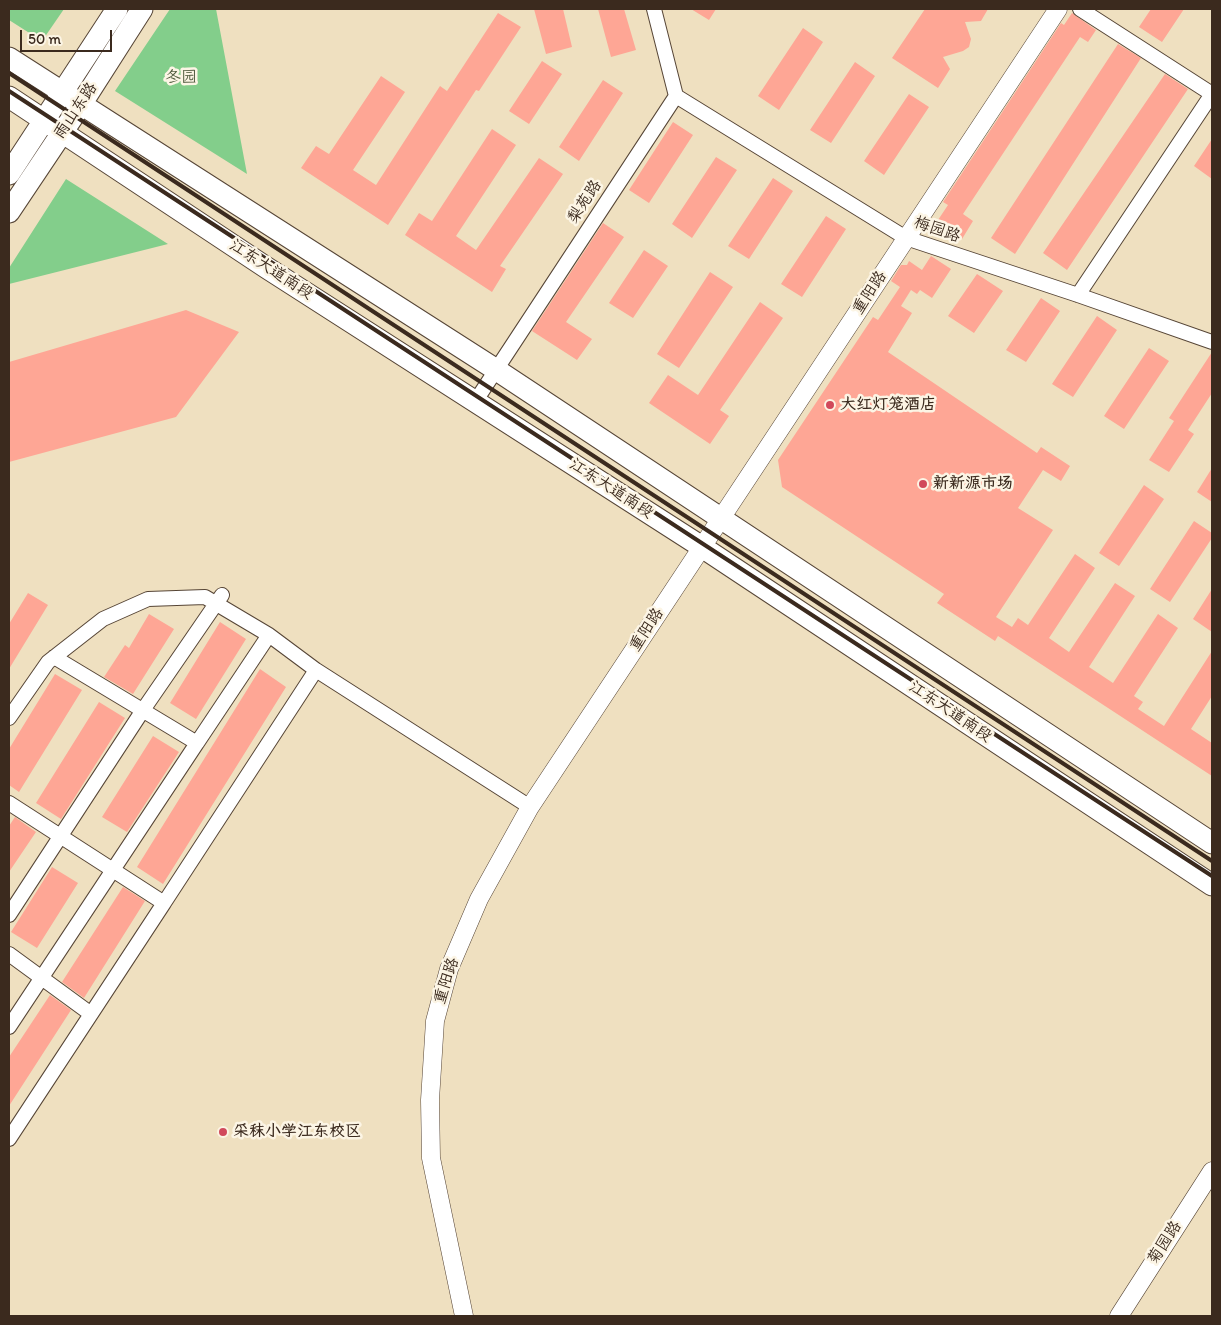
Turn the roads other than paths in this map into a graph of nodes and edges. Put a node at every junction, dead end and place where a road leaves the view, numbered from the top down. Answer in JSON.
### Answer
{"nodes":[{"id":1,"x":117,"y":9,"type":"edge"},
{"id":2,"x":142,"y":9,"type":"edge"},
{"id":3,"x":654,"y":9,"type":"edge"},
{"id":4,"x":1058,"y":9,"type":"edge"},
{"id":5,"x":1080,"y":9,"type":"edge"},
{"id":6,"x":9,"y":58,"type":"edge"},
{"id":7,"x":1212,"y":94,"type":"edge"},
{"id":8,"x":676,"y":96,"type":"junction"},
{"id":9,"x":9,"y":97,"type":"edge"},
{"id":10,"x":73,"y":98,"type":"junction"},
{"id":11,"x":54,"y":125,"type":"junction"},
{"id":12,"x":9,"y":174,"type":"edge"},
{"id":13,"x":9,"y":212,"type":"edge"},
{"id":14,"x":906,"y":238,"type":"junction"},
{"id":15,"x":1078,"y":295,"type":"junction"},
{"id":16,"x":1212,"y":342,"type":"edge"},
{"id":17,"x":495,"y":369,"type":"junction"},
{"id":18,"x":475,"y":402,"type":"junction"},
{"id":19,"x":720,"y":518,"type":"junction"},
{"id":20,"x":702,"y":547,"type":"junction"},
{"id":21,"x":219,"y":599,"type":"junction"},
{"id":22,"x":269,"y":635,"type":"junction"},
{"id":23,"x":54,"y":657,"type":"junction"},
{"id":24,"x":316,"y":670,"type":"junction"},
{"id":25,"x":143,"y":710,"type":"junction"},
{"id":26,"x":9,"y":718,"type":"edge"},
{"id":27,"x":198,"y":743,"type":"junction"},
{"id":28,"x":9,"y":804,"type":"edge"},
{"id":29,"x":530,"y":807,"type":"junction"},
{"id":30,"x":60,"y":836,"type":"junction"},
{"id":31,"x":1212,"y":843,"type":"edge"},
{"id":32,"x":114,"y":870,"type":"junction"},
{"id":33,"x":1212,"y":885,"type":"edge"},
{"id":34,"x":164,"y":902,"type":"junction"},
{"id":35,"x":9,"y":915,"type":"edge"},
{"id":36,"x":9,"y":954,"type":"edge"},
{"id":37,"x":91,"y":1014,"type":"junction"},
{"id":38,"x":9,"y":1027,"type":"edge"},
{"id":39,"x":9,"y":1140,"type":"edge"},
{"id":40,"x":1212,"y":1171,"type":"edge"},
{"id":41,"x":464,"y":1316,"type":"edge"},
{"id":42,"x":1119,"y":1316,"type":"edge"}],
"edges":[{"from":1,"to":10,"type":"main road","name":"雨山东路"},
{"from":2,"to":10,"type":"main road","name":"雨山东路"},
{"from":3,"to":8,"type":"street"},
{"from":4,"to":14,"type":"street","name":"重阳路"},
{"from":5,"to":7,"type":"street"},
{"from":6,"to":10,"type":"main road"},
{"from":7,"to":15,"type":"street"},
{"from":8,"to":14,"type":"street","name":"梅园路"},
{"from":8,"to":17,"type":"street","name":"梨苑路"},
{"from":9,"to":11,"type":"main road","name":"江东大道南段"},
{"from":10,"to":11,"type":"main road","name":"雨山东路"},
{"from":10,"to":17,"type":"main road"},
{"from":11,"to":12,"type":"main road","name":"雨山东路"},
{"from":11,"to":13,"type":"main road","name":"雨山东路"},
{"from":11,"to":18,"type":"main road","name":"江东大道南段"},
{"from":14,"to":15,"type":"street","name":"梅园路"},
{"from":14,"to":19,"type":"street","name":"重阳路"},
{"from":15,"to":16,"type":"street","name":"梅园路"},
{"from":17,"to":18,"type":"street","name":"梨苑路"},
{"from":17,"to":19,"type":"main road"},
{"from":18,"to":20,"type":"main road","name":"江东大道南段"},
{"from":19,"to":20,"type":"street","name":"重阳路"},
{"from":19,"to":31,"type":"main road"},
{"from":20,"to":29,"type":"street","name":"重阳路"},
{"from":20,"to":33,"type":"main road","name":"江东大道南段"},
{"from":21,"to":22,"type":"street"},
{"from":21,"to":23,"type":"street"},
{"from":21,"to":25,"type":"street"},
{"from":22,"to":24,"type":"street"},
{"from":22,"to":27,"type":"street"},
{"from":23,"to":25,"type":"street"},
{"from":23,"to":26,"type":"street"},
{"from":24,"to":29,"type":"street"},
{"from":24,"to":34,"type":"street"},
{"from":25,"to":27,"type":"street"},
{"from":25,"to":30,"type":"street"},
{"from":27,"to":32,"type":"street"},
{"from":28,"to":30,"type":"street"},
{"from":29,"to":41,"type":"street","name":"重阳路"},
{"from":30,"to":32,"type":"street"},
{"from":30,"to":35,"type":"street"},
{"from":32,"to":34,"type":"street"},
{"from":32,"to":38,"type":"street"},
{"from":34,"to":37,"type":"street"},
{"from":36,"to":37,"type":"street"},
{"from":37,"to":39,"type":"street"},
{"from":40,"to":42,"type":"street","name":"菊园路"}]}
